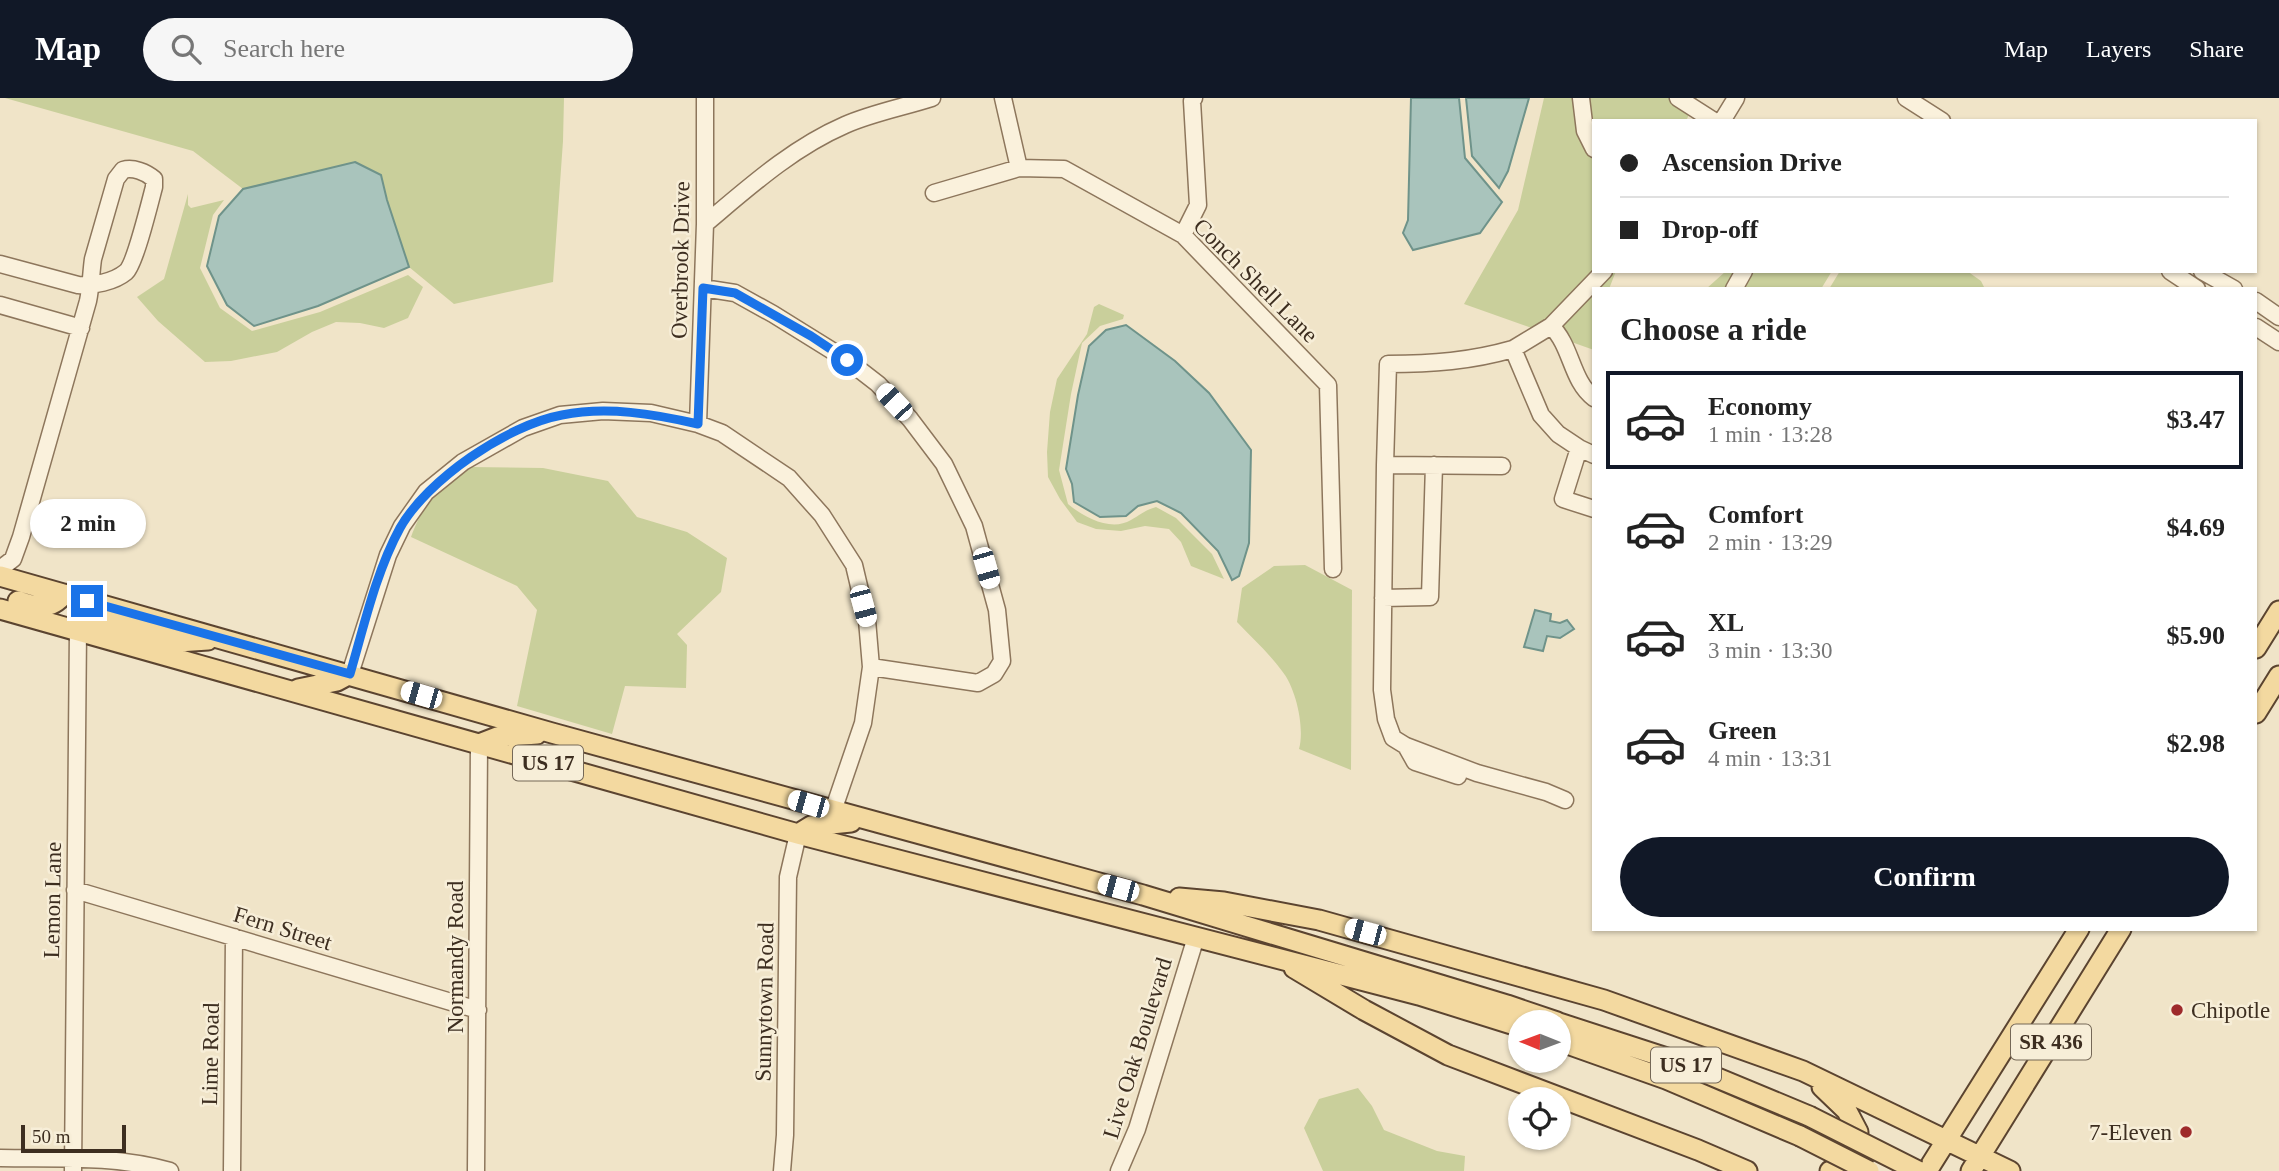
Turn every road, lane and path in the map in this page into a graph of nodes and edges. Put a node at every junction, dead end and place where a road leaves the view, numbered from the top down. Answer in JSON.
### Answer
{"nodes":[{"id":1,"x":705,"y":98,"type":"edge"},
{"id":2,"x":932,"y":98,"type":"edge"},
{"id":3,"x":1003,"y":98,"type":"edge"},
{"id":4,"x":1194,"y":98,"type":"edge"},
{"id":5,"x":1581,"y":98,"type":"edge"},
{"id":6,"x":1678,"y":98,"type":"edge"},
{"id":7,"x":1736,"y":98,"type":"edge"},
{"id":8,"x":1906,"y":98,"type":"edge"},
{"id":9,"x":1711,"y":119,"type":"edge"},
{"id":10,"x":1723,"y":119,"type":"edge"},
{"id":11,"x":1939,"y":119,"type":"edge"},
{"id":12,"x":1592,"y":145,"type":"edge"},
{"id":13,"x":1019,"y":168,"type":"junction"},
{"id":14,"x":934,"y":193,"type":"dead end"},
{"id":15,"x":705,"y":224,"type":"junction"},
{"id":16,"x":1183,"y":235,"type":"junction"},
{"id":17,"x":0,"y":264,"type":"edge"},
{"id":18,"x":1602,"y":273,"type":"edge"},
{"id":19,"x":2173,"y":273,"type":"edge"},
{"id":20,"x":2206,"y":273,"type":"edge"},
{"id":21,"x":91,"y":285,"type":"junction"},
{"id":22,"x":2194,"y":287,"type":"edge"},
{"id":23,"x":2230,"y":287,"type":"edge"},
{"id":24,"x":703,"y":288,"type":"junction"},
{"id":25,"x":2257,"y":302,"type":"edge"},
{"id":26,"x":0,"y":305,"type":"edge"},
{"id":27,"x":2279,"y":317,"type":"edge"},
{"id":28,"x":1551,"y":326,"type":"junction"},
{"id":29,"x":81,"y":328,"type":"junction"},
{"id":30,"x":2257,"y":328,"type":"edge"},
{"id":31,"x":2279,"y":342,"type":"edge"},
{"id":32,"x":1513,"y":349,"type":"junction"},
{"id":33,"x":1592,"y":396,"type":"edge"},
{"id":34,"x":698,"y":424,"type":"junction"},
{"id":35,"x":1579,"y":448,"type":"junction"},
{"id":36,"x":1592,"y":454,"type":"edge"},
{"id":37,"x":1385,"y":465,"type":"junction"},
{"id":38,"x":1434,"y":465,"type":"junction"},
{"id":39,"x":1502,"y":466,"type":"dead end"},
{"id":40,"x":1592,"y":508,"type":"edge"},
{"id":41,"x":0,"y":569,"type":"edge"},
{"id":42,"x":1333,"y":569,"type":"dead end"},
{"id":43,"x":0,"y":576,"type":"edge"},
{"id":44,"x":64,"y":594,"type":"junction"},
{"id":45,"x":0,"y":596,"type":"edge"},
{"id":46,"x":1383,"y":598,"type":"junction"},
{"id":47,"x":0,"y":609,"type":"edge"},
{"id":48,"x":2279,"y":611,"type":"edge"},
{"id":49,"x":78,"y":630,"type":"junction"},
{"id":50,"x":227,"y":639,"type":"junction"},
{"id":51,"x":2257,"y":646,"type":"edge"},
{"id":52,"x":871,"y":667,"type":"junction"},
{"id":53,"x":350,"y":674,"type":"junction"},
{"id":54,"x":2279,"y":676,"type":"edge"},
{"id":55,"x":290,"y":690,"type":"junction"},
{"id":56,"x":2257,"y":710,"type":"edge"},
{"id":57,"x":552,"y":733,"type":"junction"},
{"id":58,"x":480,"y":744,"type":"junction"},
{"id":59,"x":1566,"y":800,"type":"dead end"},
{"id":60,"x":834,"y":811,"type":"junction"},
{"id":61,"x":869,"y":821,"type":"junction"},
{"id":62,"x":798,"y":834,"type":"junction"},
{"id":63,"x":75,"y":890,"type":"junction"},
{"id":64,"x":1143,"y":895,"type":"junction"},
{"id":65,"x":2078,"y":931,"type":"edge"},
{"id":66,"x":2121,"y":931,"type":"edge"},
{"id":67,"x":234,"y":937,"type":"junction"},
{"id":68,"x":1196,"y":937,"type":"junction"},
{"id":69,"x":1275,"y":957,"type":"junction"},
{"id":70,"x":478,"y":1010,"type":"junction"},
{"id":71,"x":1522,"y":1010,"type":"edge"},
{"id":72,"x":1508,"y":1023,"type":"edge"},
{"id":73,"x":1572,"y":1027,"type":"edge"},
{"id":74,"x":1572,"y":1046,"type":"edge"},
{"id":75,"x":1805,"y":1072,"type":"junction"},
{"id":76,"x":1948,"y":1139,"type":"junction"},
{"id":77,"x":0,"y":1158,"type":"edge"},
{"id":78,"x":1976,"y":1163,"type":"edge"},
{"id":79,"x":73,"y":1165,"type":"edge"},
{"id":80,"x":170,"y":1171,"type":"edge"},
{"id":81,"x":232,"y":1171,"type":"edge"},
{"id":82,"x":476,"y":1171,"type":"edge"},
{"id":83,"x":782,"y":1171,"type":"edge"},
{"id":84,"x":1119,"y":1171,"type":"edge"},
{"id":85,"x":1747,"y":1171,"type":"edge"},
{"id":86,"x":1830,"y":1171,"type":"edge"},
{"id":87,"x":1869,"y":1171,"type":"edge"},
{"id":88,"x":1918,"y":1171,"type":"edge"},
{"id":89,"x":1927,"y":1171,"type":"edge"},
{"id":90,"x":2010,"y":1171,"type":"edge"}],
"edges":[{"from":1,"to":15,"type":"street","name":"Overbrook Drive"},
{"from":2,"to":15,"type":"street"},
{"from":3,"to":13,"type":"street"},
{"from":4,"to":16,"type":"street"},
{"from":5,"to":12,"type":"street"},
{"from":6,"to":9,"type":"street"},
{"from":7,"to":10,"type":"street"},
{"from":8,"to":11,"type":"street"},
{"from":13,"to":14,"type":"street","name":"Conch Shell Lane"},
{"from":13,"to":16,"type":"street","name":"Conch Shell Lane"},
{"from":15,"to":24,"type":"street","name":"Overbrook Drive"},
{"from":16,"to":42,"type":"street","name":"Conch Shell Lane"},
{"from":17,"to":21,"type":"street"},
{"from":18,"to":28,"type":"street"},
{"from":19,"to":22,"type":"street"},
{"from":20,"to":23,"type":"street"},
{"from":21,"to":21,"type":"street"},
{"from":21,"to":29,"type":"street"},
{"from":24,"to":34,"type":"street","name":"Overbrook Drive"},
{"from":24,"to":52,"type":"street"},
{"from":25,"to":27,"type":"street"},
{"from":26,"to":29,"type":"street"},
{"from":28,"to":32,"type":"street"},
{"from":28,"to":33,"type":"street"},
{"from":29,"to":41,"type":"street"},
{"from":30,"to":31,"type":"street"},
{"from":32,"to":35,"type":"street"},
{"from":32,"to":37,"type":"street"},
{"from":34,"to":52,"type":"street"},
{"from":34,"to":53,"type":"street"},
{"from":35,"to":36,"type":"street"},
{"from":35,"to":40,"type":"street"},
{"from":37,"to":38,"type":"street"},
{"from":37,"to":46,"type":"street"},
{"from":38,"to":39,"type":"street"},
{"from":38,"to":46,"type":"street"},
{"from":43,"to":44,"type":"main road","number":"US 17"},
{"from":44,"to":45,"type":"main road"},
{"from":44,"to":50,"type":"main road","number":"US 17"},
{"from":46,"to":59,"type":"street"},
{"from":47,"to":49,"type":"main road","number":"US 17"},
{"from":48,"to":51,"type":"main road"},
{"from":49,"to":50,"type":"main road"},
{"from":49,"to":55,"type":"main road","number":"US 17"},
{"from":49,"to":63,"type":"street","name":"Lemon Lane"},
{"from":50,"to":53,"type":"main road","number":"US 17"},
{"from":52,"to":60,"type":"street"},
{"from":53,"to":55,"type":"main road"},
{"from":53,"to":57,"type":"main road","number":"US 17"},
{"from":54,"to":56,"type":"main road"},
{"from":55,"to":58,"type":"main road","number":"US 17"},
{"from":57,"to":58,"type":"main road"},
{"from":57,"to":60,"type":"main road","number":"US 17"},
{"from":58,"to":62,"type":"main road","number":"US 17"},
{"from":58,"to":70,"type":"street","name":"Normandy Road"},
{"from":60,"to":61,"type":"main road","number":"US 17"},
{"from":61,"to":62,"type":"main road"},
{"from":61,"to":64,"type":"main road","number":"US 17"},
{"from":62,"to":68,"type":"main road","number":"US 17"},
{"from":62,"to":83,"type":"street","name":"Sunnytown Road"},
{"from":63,"to":67,"type":"street","name":"Fern Street"},
{"from":63,"to":79,"type":"street","name":"Lemon Lane"},
{"from":64,"to":71,"type":"main road","number":"US 17"},
{"from":64,"to":75,"type":"main road"},
{"from":65,"to":76,"type":"main road","number":"SR 436"},
{"from":66,"to":78,"type":"main road","number":"SR 436"},
{"from":67,"to":70,"type":"street","name":"Fern Street"},
{"from":67,"to":81,"type":"street","name":"Lime Road"},
{"from":68,"to":69,"type":"main road","number":"US 17"},
{"from":68,"to":84,"type":"street","name":"Live Oak Boulevard"},
{"from":69,"to":72,"type":"main road","number":"US 17"},
{"from":69,"to":85,"type":"main road"},
{"from":70,"to":82,"type":"street","name":"Normandy Road"},
{"from":73,"to":88,"type":"main road","number":"US 17","bridge":true},
{"from":74,"to":87,"type":"main road","number":"US 17","bridge":true},
{"from":75,"to":76,"type":"main road"},
{"from":75,"to":86,"type":"main road"},
{"from":76,"to":78,"type":"main road"},
{"from":76,"to":89,"type":"main road","number":"SR 436"},
{"from":77,"to":79,"type":"street"},
{"from":78,"to":90,"type":"main road"},
{"from":79,"to":80,"type":"street"}]}
